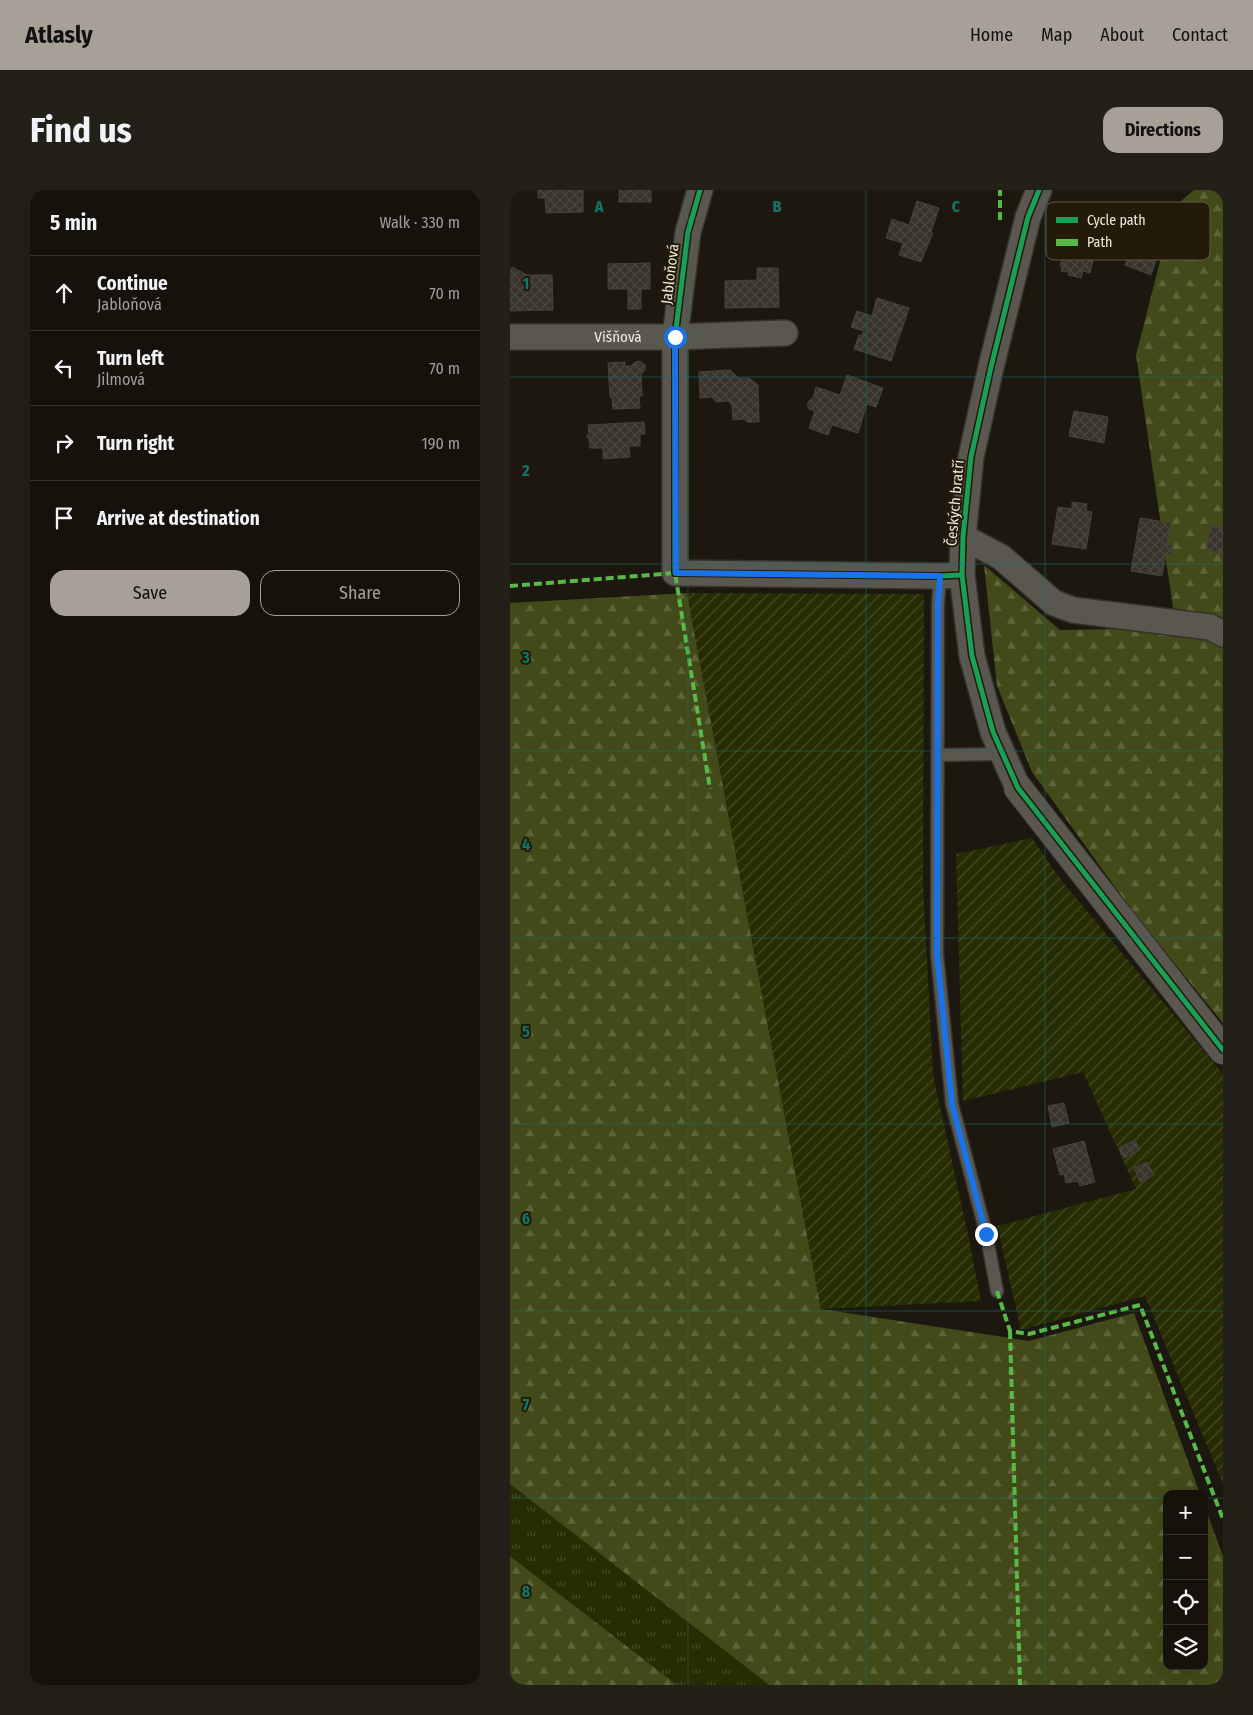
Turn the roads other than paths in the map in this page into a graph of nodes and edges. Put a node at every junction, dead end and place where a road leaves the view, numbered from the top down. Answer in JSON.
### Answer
{"nodes":[{"id":1,"x":700,"y":190,"type":"edge"},
{"id":2,"x":1039,"y":190,"type":"edge"},
{"id":3,"x":785,"y":333,"type":"dead end"},
{"id":4,"x":510,"y":337,"type":"edge"},
{"id":5,"x":675,"y":337,"type":"junction"},
{"id":6,"x":963,"y":537,"type":"junction"},
{"id":7,"x":951,"y":576,"type":"junction"},
{"id":8,"x":1223,"y":634,"type":"edge"},
{"id":9,"x":1003,"y":754,"type":"junction"},
{"id":10,"x":938,"y":755,"type":"junction"},
{"id":11,"x":1018,"y":788,"type":"joint"},
{"id":12,"x":1223,"y":1050,"type":"edge"},
{"id":13,"x":997,"y":1290,"type":"dead end"}],
"edges":[{"from":1,"to":5,"type":"street","name":"Jabloňová"},
{"from":2,"to":6,"type":"street","name":"Českých bratří"},
{"from":3,"to":5,"type":"street","name":"Višňová"},
{"from":4,"to":5,"type":"street","name":"Višňová"},
{"from":5,"to":7,"type":"street","name":"Jabloňová"},
{"from":6,"to":7,"type":"street","name":"Českých bratří"},
{"from":6,"to":8,"type":"street"},
{"from":7,"to":9,"type":"street","name":"Českých bratří"},
{"from":7,"to":10,"type":"lane"},
{"from":9,"to":10,"type":"lane"},
{"from":9,"to":11,"type":"street","name":"Českých bratří"},
{"from":10,"to":13,"type":"lane"},
{"from":11,"to":12,"type":"street"}]}
